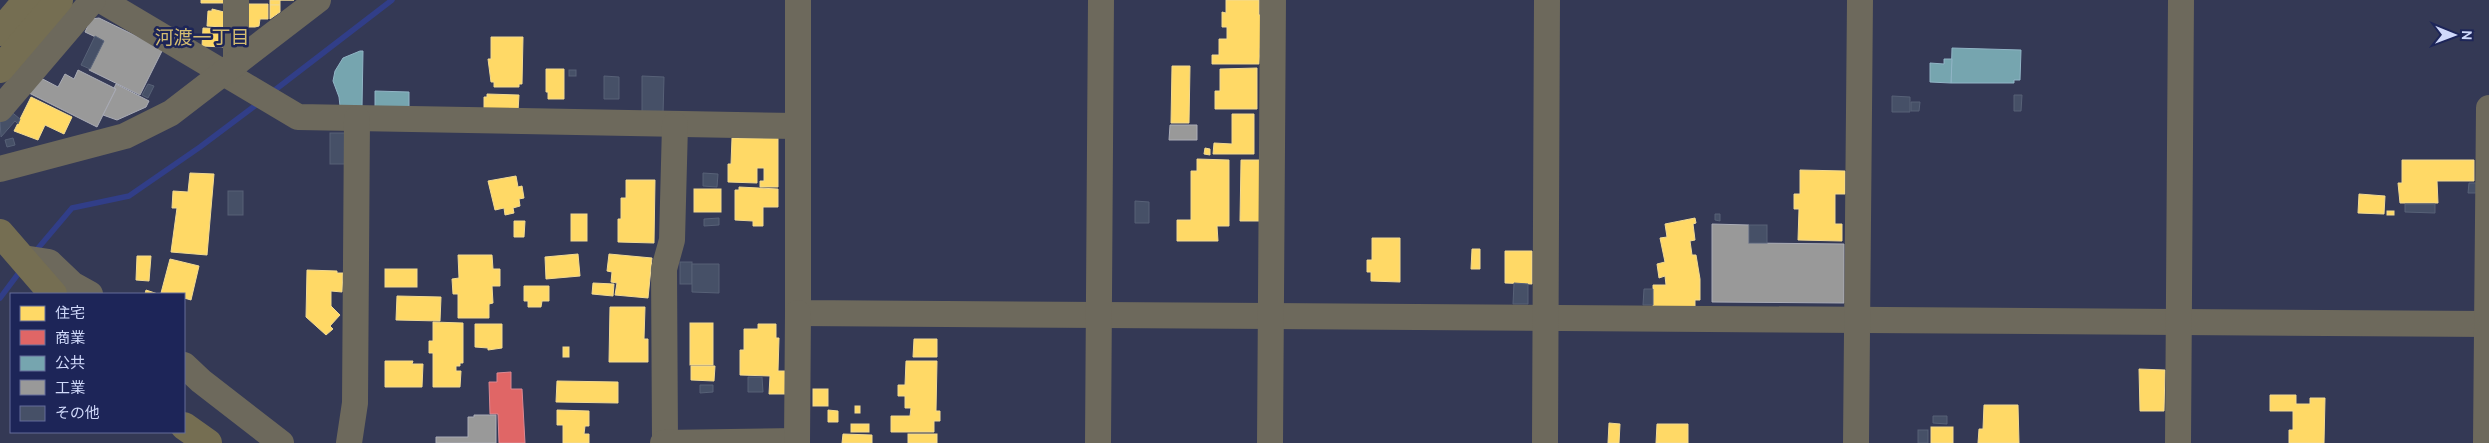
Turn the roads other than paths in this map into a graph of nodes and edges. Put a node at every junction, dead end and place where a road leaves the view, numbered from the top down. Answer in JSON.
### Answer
{"nodes":[{"id":1,"x":27,"y":0,"type":"edge"},
{"id":2,"x":59,"y":0,"type":"edge"},
{"id":3,"x":93,"y":0,"type":"edge"},
{"id":4,"x":101,"y":0,"type":"edge"},
{"id":5,"x":236,"y":0,"type":"edge"},
{"id":6,"x":318,"y":0,"type":"edge"},
{"id":7,"x":798,"y":0,"type":"edge"},
{"id":8,"x":1101,"y":0,"type":"edge"},
{"id":9,"x":1273,"y":0,"type":"edge"},
{"id":10,"x":1547,"y":0,"type":"edge"},
{"id":11,"x":1860,"y":0,"type":"edge"},
{"id":12,"x":2181,"y":0,"type":"edge"},
{"id":13,"x":0,"y":32,"type":"edge"},
{"id":14,"x":0,"y":69,"type":"edge"},
{"id":15,"x":235,"y":74,"type":"junction"},
{"id":16,"x":0,"y":108,"type":"edge"},
{"id":17,"x":2489,"y":108,"type":"edge"},
{"id":18,"x":357,"y":119,"type":"junction"},
{"id":19,"x":675,"y":125,"type":"junction"},
{"id":20,"x":796,"y":126,"type":"junction"},
{"id":21,"x":0,"y":169,"type":"edge"},
{"id":22,"x":0,"y":233,"type":"edge"},
{"id":23,"x":23,"y":258,"type":"junction"},
{"id":24,"x":52,"y":293,"type":"edge"},
{"id":25,"x":88,"y":293,"type":"edge"},
{"id":26,"x":798,"y":312,"type":"junction"},
{"id":27,"x":1098,"y":314,"type":"junction"},
{"id":28,"x":1270,"y":315,"type":"junction"},
{"id":29,"x":1546,"y":316,"type":"junction"},
{"id":30,"x":1857,"y":321,"type":"junction"},
{"id":31,"x":2178,"y":321,"type":"junction"},
{"id":32,"x":2488,"y":324,"type":"edge"},
{"id":33,"x":185,"y":366,"type":"edge"},
{"id":34,"x":185,"y":427,"type":"edge"},
{"id":35,"x":664,"y":442,"type":"edge"},
{"id":36,"x":797,"y":442,"type":"edge"},
{"id":37,"x":208,"y":443,"type":"edge"},
{"id":38,"x":281,"y":443,"type":"edge"},
{"id":39,"x":349,"y":443,"type":"edge"},
{"id":40,"x":1098,"y":443,"type":"edge"},
{"id":41,"x":1270,"y":443,"type":"edge"},
{"id":42,"x":1545,"y":443,"type":"edge"},
{"id":43,"x":1856,"y":443,"type":"edge"},
{"id":44,"x":2178,"y":443,"type":"edge"},
{"id":45,"x":2486,"y":443,"type":"edge"}],
"edges":[{"from":1,"to":13,"type":"main road"},
{"from":2,"to":14,"type":"main road"},
{"from":3,"to":16,"type":"street"},
{"from":4,"to":15,"type":"street"},
{"from":5,"to":15,"type":"street"},
{"from":6,"to":15,"type":"street"},
{"from":7,"to":20,"type":"street"},
{"from":8,"to":27,"type":"street"},
{"from":9,"to":28,"type":"street"},
{"from":10,"to":29,"type":"street"},
{"from":11,"to":30,"type":"street"},
{"from":12,"to":31,"type":"street"},
{"from":15,"to":18,"type":"street"},
{"from":15,"to":21,"type":"street"},
{"from":17,"to":32,"type":"street"},
{"from":18,"to":19,"type":"street"},
{"from":18,"to":39,"type":"street"},
{"from":19,"to":20,"type":"street"},
{"from":19,"to":35,"type":"street"},
{"from":20,"to":26,"type":"street"},
{"from":22,"to":23,"type":"main road"},
{"from":23,"to":24,"type":"main road"},
{"from":23,"to":25,"type":"street"},
{"from":26,"to":27,"type":"street"},
{"from":26,"to":36,"type":"street"},
{"from":27,"to":28,"type":"street"},
{"from":27,"to":40,"type":"street"},
{"from":28,"to":29,"type":"street"},
{"from":28,"to":41,"type":"street"},
{"from":29,"to":30,"type":"street"},
{"from":29,"to":42,"type":"street"},
{"from":30,"to":31,"type":"street"},
{"from":30,"to":43,"type":"street"},
{"from":31,"to":32,"type":"street"},
{"from":31,"to":44,"type":"street"},
{"from":32,"to":45,"type":"street"},
{"from":33,"to":38,"type":"street"},
{"from":34,"to":37,"type":"main road"},
{"from":35,"to":36,"type":"street"}]}
